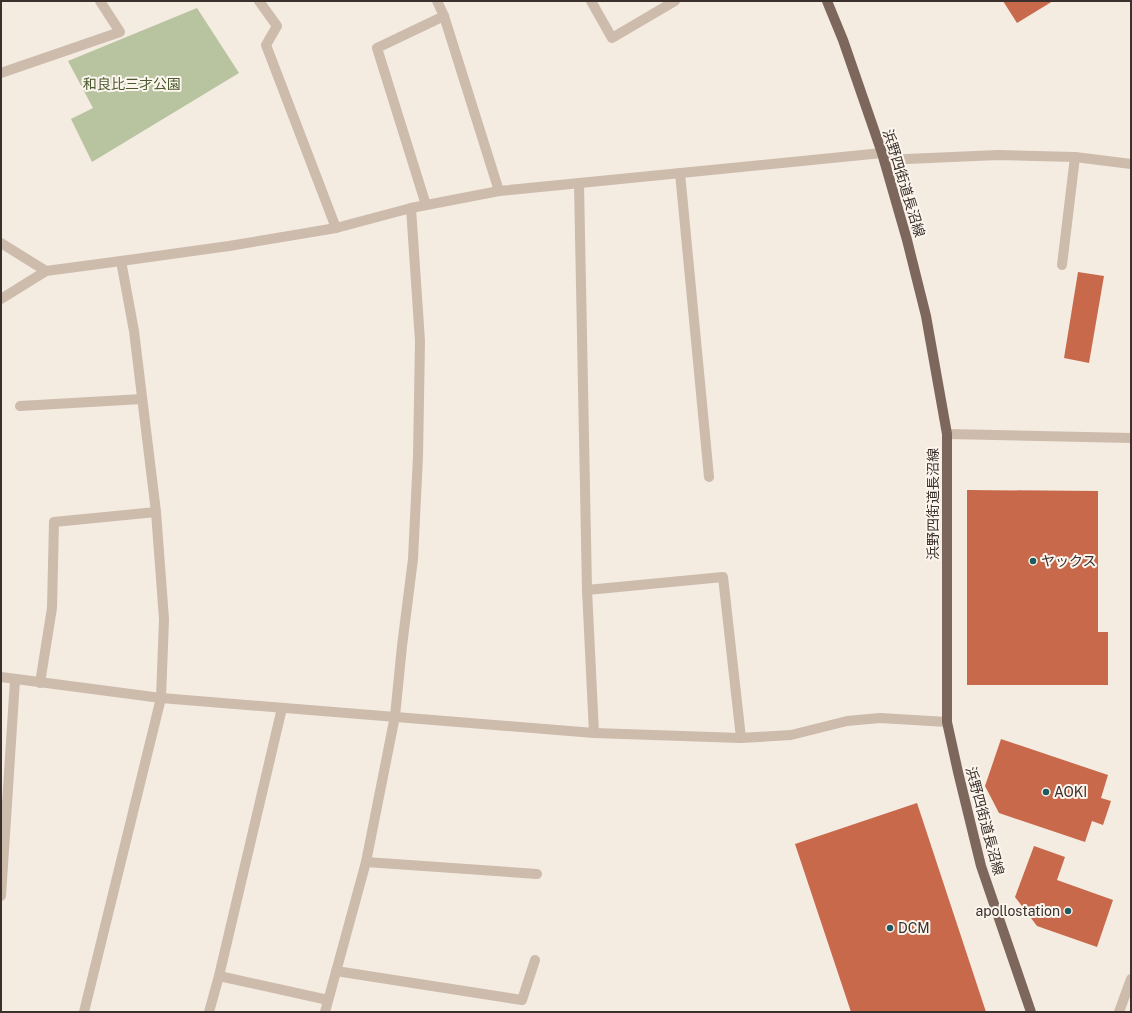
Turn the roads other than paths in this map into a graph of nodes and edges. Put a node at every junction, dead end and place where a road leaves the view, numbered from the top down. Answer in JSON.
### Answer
{"nodes":[{"id":1,"x":100,"y":1,"type":"edge"},
{"id":2,"x":259,"y":1,"type":"edge"},
{"id":3,"x":437,"y":1,"type":"edge"},
{"id":4,"x":591,"y":1,"type":"edge"},
{"id":5,"x":675,"y":1,"type":"edge"},
{"id":6,"x":827,"y":1,"type":"edge"},
{"id":7,"x":444,"y":16,"type":"junction"},
{"id":8,"x":1,"y":73,"type":"edge"},
{"id":9,"x":883,"y":156,"type":"junction"},
{"id":10,"x":1075,"y":157,"type":"junction"},
{"id":11,"x":1131,"y":164,"type":"edge"},
{"id":12,"x":680,"y":173,"type":"junction"},
{"id":13,"x":579,"y":183,"type":"junction"},
{"id":14,"x":499,"y":192,"type":"junction"},
{"id":15,"x":426,"y":205,"type":"junction"},
{"id":16,"x":411,"y":208,"type":"junction"},
{"id":17,"x":336,"y":228,"type":"junction"},
{"id":18,"x":1,"y":243,"type":"edge"},
{"id":19,"x":121,"y":261,"type":"junction"},
{"id":20,"x":1062,"y":265,"type":"dead end"},
{"id":21,"x":46,"y":271,"type":"junction"},
{"id":22,"x":1,"y":299,"type":"edge"},
{"id":23,"x":142,"y":399,"type":"junction"},
{"id":24,"x":20,"y":406,"type":"dead end"},
{"id":25,"x":947,"y":434,"type":"junction"},
{"id":26,"x":1131,"y":438,"type":"edge"},
{"id":27,"x":710,"y":477,"type":"dead end"},
{"id":28,"x":156,"y":512,"type":"junction"},
{"id":29,"x":587,"y":590,"type":"junction"},
{"id":30,"x":1,"y":678,"type":"edge"},
{"id":31,"x":15,"y":680,"type":"junction"},
{"id":32,"x":40,"y":683,"type":"junction"},
{"id":33,"x":161,"y":698,"type":"junction"},
{"id":34,"x":282,"y":708,"type":"junction"},
{"id":35,"x":396,"y":716,"type":"junction"},
{"id":36,"x":947,"y":722,"type":"junction"},
{"id":37,"x":594,"y":733,"type":"junction"},
{"id":38,"x":741,"y":738,"type":"junction"},
{"id":39,"x":366,"y":862,"type":"junction"},
{"id":40,"x":537,"y":874,"type":"dead end"},
{"id":41,"x":1,"y":896,"type":"edge"},
{"id":42,"x":535,"y":960,"type":"dead end"},
{"id":43,"x":336,"y":971,"type":"junction"},
{"id":44,"x":219,"y":976,"type":"junction"},
{"id":45,"x":1131,"y":979,"type":"edge"},
{"id":46,"x":328,"y":1000,"type":"junction"},
{"id":47,"x":84,"y":1012,"type":"edge"},
{"id":48,"x":209,"y":1012,"type":"edge"},
{"id":49,"x":324,"y":1012,"type":"edge"},
{"id":50,"x":1030,"y":1012,"type":"edge"},
{"id":51,"x":1119,"y":1012,"type":"edge"}],
"edges":[{"from":1,"to":8,"type":"street"},
{"from":2,"to":17,"type":"street"},
{"from":3,"to":7,"type":"street"},
{"from":4,"to":5,"type":"street"},
{"from":6,"to":9,"type":"main road","name":"浜野四街道長沼線"},
{"from":7,"to":14,"type":"street"},
{"from":7,"to":15,"type":"street"},
{"from":9,"to":10,"type":"street"},
{"from":9,"to":12,"type":"street"},
{"from":9,"to":25,"type":"main road","name":"浜野四街道長沼線"},
{"from":10,"to":11,"type":"street"},
{"from":10,"to":20,"type":"street"},
{"from":12,"to":13,"type":"street"},
{"from":12,"to":27,"type":"street"},
{"from":13,"to":14,"type":"street"},
{"from":13,"to":29,"type":"street"},
{"from":14,"to":15,"type":"street"},
{"from":15,"to":16,"type":"street"},
{"from":16,"to":17,"type":"street"},
{"from":16,"to":35,"type":"street"},
{"from":17,"to":19,"type":"street"},
{"from":18,"to":21,"type":"street"},
{"from":19,"to":21,"type":"street"},
{"from":19,"to":23,"type":"street"},
{"from":21,"to":22,"type":"street"},
{"from":23,"to":24,"type":"street"},
{"from":23,"to":28,"type":"street"},
{"from":25,"to":26,"type":"street"},
{"from":25,"to":36,"type":"main road","name":"浜野四街道長沼線"},
{"from":28,"to":32,"type":"street"},
{"from":28,"to":33,"type":"street"},
{"from":29,"to":37,"type":"street"},
{"from":29,"to":38,"type":"street"},
{"from":30,"to":31,"type":"street"},
{"from":31,"to":32,"type":"street"},
{"from":31,"to":41,"type":"street"},
{"from":32,"to":33,"type":"street"},
{"from":33,"to":34,"type":"street"},
{"from":33,"to":47,"type":"street"},
{"from":34,"to":35,"type":"street"},
{"from":34,"to":44,"type":"street"},
{"from":35,"to":37,"type":"street"},
{"from":35,"to":39,"type":"street"},
{"from":36,"to":38,"type":"street"},
{"from":36,"to":50,"type":"main road","name":"浜野四街道長沼線"},
{"from":37,"to":38,"type":"street"},
{"from":39,"to":40,"type":"street"},
{"from":39,"to":43,"type":"street"},
{"from":42,"to":43,"type":"street"},
{"from":43,"to":46,"type":"street"},
{"from":44,"to":46,"type":"street"},
{"from":44,"to":48,"type":"street"},
{"from":45,"to":51,"type":"street"},
{"from":46,"to":49,"type":"street"}]}
